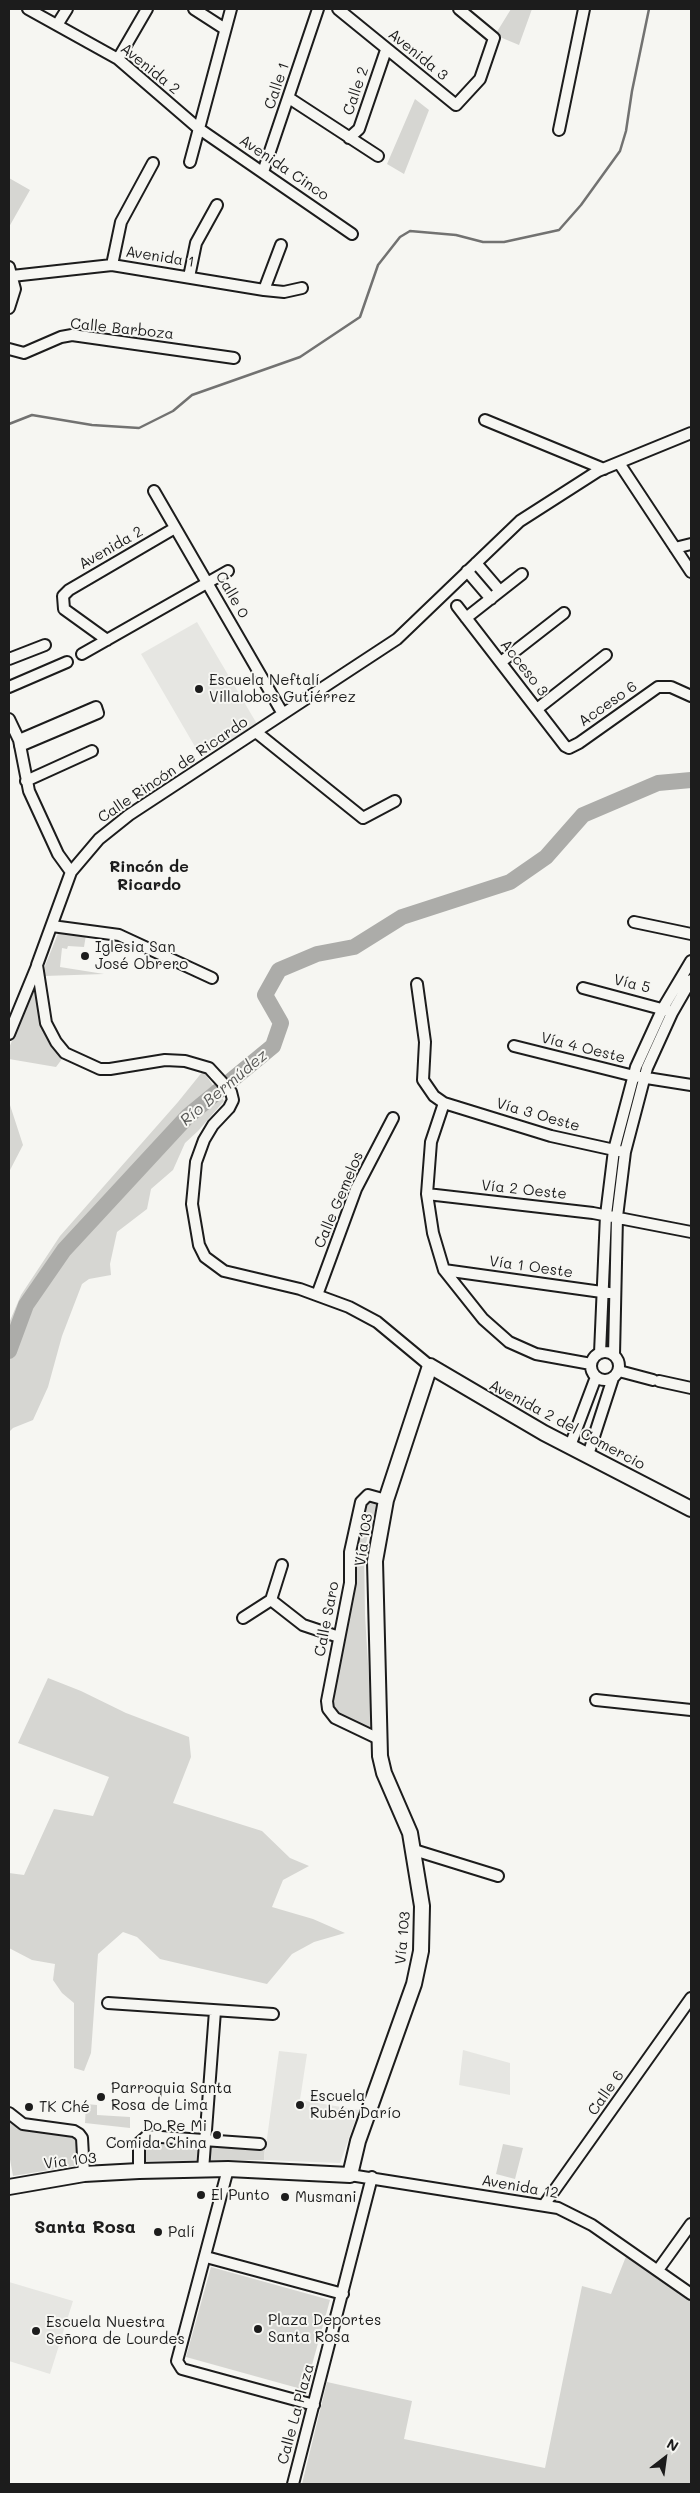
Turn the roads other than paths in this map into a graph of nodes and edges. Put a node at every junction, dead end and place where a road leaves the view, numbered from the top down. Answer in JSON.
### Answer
{"nodes":[{"id":1,"x":28,"y":9,"type":"edge"},
{"id":2,"x":67,"y":9,"type":"edge"},
{"id":3,"x":147,"y":9,"type":"edge"},
{"id":4,"x":194,"y":9,"type":"edge"},
{"id":5,"x":231,"y":9,"type":"edge"},
{"id":6,"x":318,"y":9,"type":"edge"},
{"id":7,"x":338,"y":9,"type":"edge"},
{"id":8,"x":459,"y":9,"type":"edge"},
{"id":9,"x":584,"y":9,"type":"edge"},
{"id":10,"x":57,"y":25,"type":"junction"},
{"id":11,"x":225,"y":29,"type":"junction"},
{"id":12,"x":386,"y":50,"type":"junction"},
{"id":13,"x":118,"y":59,"type":"junction"},
{"id":14,"x":289,"y":98,"type":"junction"},
{"id":15,"x":198,"y":128,"type":"junction"},
{"id":16,"x":559,"y":130,"type":"dead end"},
{"id":17,"x":348,"y":138,"type":"junction"},
{"id":18,"x":378,"y":156,"type":"dead end"},
{"id":19,"x":190,"y":162,"type":"dead end"},
{"id":20,"x":153,"y":163,"type":"dead end"},
{"id":21,"x":263,"y":172,"type":"junction"},
{"id":22,"x":217,"y":205,"type":"dead end"},
{"id":23,"x":352,"y":234,"type":"dead end"},
{"id":24,"x":281,"y":246,"type":"dead end"},
{"id":25,"x":112,"y":264,"type":"junction"},
{"id":26,"x":11,"y":271,"type":"edge"},
{"id":27,"x":189,"y":277,"type":"junction"},
{"id":28,"x":302,"y":288,"type":"dead end"},
{"id":29,"x":264,"y":290,"type":"junction"},
{"id":30,"x":9,"y":308,"type":"edge"},
{"id":31,"x":9,"y":349,"type":"edge"},
{"id":32,"x":234,"y":358,"type":"dead end"},
{"id":33,"x":485,"y":420,"type":"dead end"},
{"id":34,"x":691,"y":433,"type":"edge"},
{"id":35,"x":620,"y":463,"type":"junction"},
{"id":36,"x":604,"y":468,"type":"junction"},
{"id":37,"x":154,"y":491,"type":"dead end"},
{"id":38,"x":175,"y":528,"type":"junction"},
{"id":39,"x":691,"y":544,"type":"edge"},
{"id":40,"x":675,"y":548,"type":"junction"},
{"id":41,"x":476,"y":563,"type":"junction"},
{"id":42,"x":467,"y":570,"type":"junction"},
{"id":43,"x":228,"y":571,"type":"dead end"},
{"id":44,"x":691,"y":572,"type":"edge"},
{"id":45,"x":522,"y":574,"type":"dead end"},
{"id":46,"x":207,"y":583,"type":"junction"},
{"id":47,"x":500,"y":591,"type":"junction"},
{"id":48,"x":491,"y":599,"type":"junction"},
{"id":49,"x":457,"y":606,"type":"dead end"},
{"id":50,"x":564,"y":614,"type":"dead end"},
{"id":51,"x":466,"y":618,"type":"junction"},
{"id":52,"x":107,"y":640,"type":"junction"},
{"id":53,"x":46,"y":644,"type":"dead end"},
{"id":54,"x":82,"y":654,"type":"dead end"},
{"id":55,"x":606,"y":655,"type":"dead end"},
{"id":56,"x":9,"y":659,"type":"edge"},
{"id":57,"x":67,"y":662,"type":"dead end"},
{"id":58,"x":501,"y":662,"type":"junction"},
{"id":59,"x":9,"y":687,"type":"edge"},
{"id":60,"x":691,"y":696,"type":"edge"},
{"id":61,"x":537,"y":709,"type":"junction"},
{"id":62,"x":283,"y":714,"type":"junction"},
{"id":63,"x":9,"y":719,"type":"edge"},
{"id":64,"x":256,"y":732,"type":"junction"},
{"id":65,"x":19,"y":743,"type":"junction"},
{"id":66,"x":569,"y":748,"type":"joint"},
{"id":67,"x":92,"y":751,"type":"dead end"},
{"id":68,"x":26,"y":781,"type":"junction"},
{"id":69,"x":395,"y":801,"type":"dead end"},
{"id":70,"x":71,"y":872,"type":"junction"},
{"id":71,"x":634,"y":922,"type":"dead end"},
{"id":72,"x":52,"y":926,"type":"junction"},
{"id":73,"x":691,"y":934,"type":"edge"},
{"id":74,"x":691,"y":961,"type":"edge"},
{"id":75,"x":37,"y":965,"type":"junction"},
{"id":76,"x":212,"y":978,"type":"dead end"},
{"id":77,"x":691,"y":980,"type":"edge"},
{"id":78,"x":417,"y":984,"type":"dead end"},
{"id":79,"x":583,"y":988,"type":"dead end"},
{"id":80,"x":668,"y":1010,"type":"junction"},
{"id":81,"x":9,"y":1034,"type":"edge"},
{"id":82,"x":514,"y":1046,"type":"dead end"},
{"id":83,"x":639,"y":1077,"type":"junction"},
{"id":84,"x":691,"y":1085,"type":"edge"},
{"id":85,"x":444,"y":1103,"type":"junction"},
{"id":86,"x":393,"y":1118,"type":"dead end"},
{"id":87,"x":620,"y":1151,"type":"junction"},
{"id":88,"x":428,"y":1194,"type":"junction"},
{"id":89,"x":606,"y":1215,"type":"junction"},
{"id":90,"x":617,"y":1218,"type":"junction"},
{"id":91,"x":691,"y":1232,"type":"edge"},
{"id":92,"x":444,"y":1270,"type":"junction"},
{"id":93,"x":604,"y":1292,"type":"junction"},
{"id":94,"x":614,"y":1293,"type":"junction"},
{"id":95,"x":317,"y":1295,"type":"junction"},
{"id":96,"x":600,"y":1354,"type":"junction"},
{"id":97,"x":614,"y":1355,"type":"junction"},
{"id":98,"x":591,"y":1364,"type":"junction"},
{"id":99,"x":430,"y":1366,"type":"junction"},
{"id":100,"x":616,"y":1375,"type":"junction"},
{"id":101,"x":596,"y":1377,"type":"junction"},
{"id":102,"x":691,"y":1388,"type":"edge"},
{"id":103,"x":570,"y":1446,"type":"junction"},
{"id":104,"x":588,"y":1455,"type":"junction"},
{"id":105,"x":386,"y":1500,"type":"junction"},
{"id":106,"x":691,"y":1509,"type":"edge"},
{"id":107,"x":282,"y":1565,"type":"dead end"},
{"id":108,"x":271,"y":1600,"type":"junction"},
{"id":109,"x":243,"y":1618,"type":"dead end"},
{"id":110,"x":339,"y":1637,"type":"junction"},
{"id":111,"x":596,"y":1700,"type":"dead end"},
{"id":112,"x":691,"y":1710,"type":"edge"},
{"id":113,"x":379,"y":1739,"type":"junction"},
{"id":114,"x":414,"y":1850,"type":"junction"},
{"id":115,"x":498,"y":1876,"type":"dead end"},
{"id":116,"x":691,"y":1998,"type":"edge"},
{"id":117,"x":108,"y":2003,"type":"dead end"},
{"id":118,"x":215,"y":2011,"type":"junction"},
{"id":119,"x":273,"y":2014,"type":"dead end"},
{"id":120,"x":9,"y":2113,"type":"edge"},
{"id":121,"x":205,"y":2140,"type":"junction"},
{"id":122,"x":260,"y":2144,"type":"dead end"},
{"id":123,"x":228,"y":2169,"type":"junction"},
{"id":124,"x":203,"y":2170,"type":"junction"},
{"id":125,"x":138,"y":2171,"type":"junction"},
{"id":126,"x":84,"y":2174,"type":"junction"},
{"id":127,"x":350,"y":2175,"type":"junction"},
{"id":128,"x":372,"y":2177,"type":"junction"},
{"id":129,"x":9,"y":2187,"type":"edge"},
{"id":130,"x":544,"y":2205,"type":"junction"},
{"id":131,"x":691,"y":2224,"type":"edge"},
{"id":132,"x":206,"y":2257,"type":"junction"},
{"id":133,"x":658,"y":2270,"type":"junction"},
{"id":134,"x":343,"y":2294,"type":"junction"},
{"id":135,"x":691,"y":2294,"type":"edge"},
{"id":136,"x":314,"y":2405,"type":"junction"},
{"id":137,"x":293,"y":2484,"type":"edge"}],
"edges":[{"from":1,"to":10,"type":"street","name":"Avenida 2"},
{"from":2,"to":10,"type":"street"},
{"from":3,"to":13,"type":"street"},
{"from":4,"to":11,"type":"street"},
{"from":5,"to":11,"type":"street"},
{"from":6,"to":14,"type":"street","name":"Calle 1"},
{"from":7,"to":12,"type":"street","name":"Avenida 3"},
{"from":8,"to":12,"type":"street","name":"Avenida 3"},
{"from":9,"to":16,"type":"street"},
{"from":10,"to":13,"type":"street","name":"Avenida 2"},
{"from":11,"to":15,"type":"street"},
{"from":12,"to":17,"type":"street","name":"Calle 2"},
{"from":13,"to":15,"type":"street","name":"Avenida 2"},
{"from":14,"to":17,"type":"street"},
{"from":14,"to":21,"type":"street","name":"Calle 1"},
{"from":15,"to":19,"type":"street"},
{"from":15,"to":21,"type":"street","name":"Avenida Cinco"},
{"from":17,"to":18,"type":"street"},
{"from":20,"to":25,"type":"street"},
{"from":21,"to":23,"type":"street","name":"Avenida Cinco"},
{"from":22,"to":27,"type":"street"},
{"from":24,"to":29,"type":"street"},
{"from":25,"to":26,"type":"street","name":"Avenida 1"},
{"from":25,"to":27,"type":"street","name":"Avenida 1"},
{"from":26,"to":30,"type":"street"},
{"from":27,"to":29,"type":"street","name":"Avenida 1"},
{"from":28,"to":29,"type":"street","name":"Avenida 1"},
{"from":31,"to":32,"type":"street","name":"Calle Barboza"},
{"from":33,"to":36,"type":"street"},
{"from":34,"to":35,"type":"street","name":"Calle Rincón de Ricardo"},
{"from":35,"to":36,"type":"street","name":"Calle Rincón de Ricardo"},
{"from":35,"to":40,"type":"street"},
{"from":36,"to":41,"type":"street","name":"Calle Rincón de Ricardo"},
{"from":37,"to":38,"type":"street","name":"Calle 0"},
{"from":38,"to":46,"type":"street","name":"Calle 0"},
{"from":38,"to":52,"type":"street","name":"Avenida 2"},
{"from":39,"to":40,"type":"street"},
{"from":40,"to":44,"type":"street"},
{"from":41,"to":42,"type":"street","name":"Calle Rincón de Ricardo"},
{"from":41,"to":47,"type":"street"},
{"from":42,"to":48,"type":"street"},
{"from":42,"to":62,"type":"street","name":"Calle Rincón de Ricardo"},
{"from":43,"to":46,"type":"street"},
{"from":45,"to":47,"type":"street"},
{"from":46,"to":52,"type":"street"},
{"from":46,"to":62,"type":"street","name":"Calle 0"},
{"from":47,"to":48,"type":"street"},
{"from":48,"to":51,"type":"street"},
{"from":49,"to":51,"type":"street","name":"Acceso 3"},
{"from":50,"to":58,"type":"street"},
{"from":51,"to":58,"type":"street","name":"Acceso 3"},
{"from":52,"to":54,"type":"street"},
{"from":53,"to":56,"type":"street"},
{"from":55,"to":61,"type":"street"},
{"from":57,"to":59,"type":"street"},
{"from":58,"to":61,"type":"street","name":"Acceso 3"},
{"from":60,"to":66,"type":"street","name":"Acceso 6"},
{"from":61,"to":66,"type":"street","name":"Acceso 3"},
{"from":62,"to":64,"type":"street","name":"Calle Rincón de Ricardo"},
{"from":63,"to":65,"type":"street"},
{"from":64,"to":69,"type":"street"},
{"from":64,"to":70,"type":"street","name":"Calle Rincón de Ricardo"},
{"from":65,"to":65,"type":"street"},
{"from":65,"to":68,"type":"street"},
{"from":67,"to":68,"type":"street"},
{"from":68,"to":70,"type":"street"},
{"from":70,"to":72,"type":"street","name":"Calle Rincón de Ricardo"},
{"from":71,"to":73,"type":"street"},
{"from":72,"to":75,"type":"street","name":"Calle Rincón de Ricardo"},
{"from":72,"to":76,"type":"street"},
{"from":74,"to":80,"type":"street"},
{"from":75,"to":81,"type":"street"},
{"from":75,"to":95,"type":"street","name":"Calle Rincón de Ricardo"},
{"from":77,"to":80,"type":"street"},
{"from":78,"to":85,"type":"street"},
{"from":79,"to":80,"type":"street","name":"Vía 5"},
{"from":80,"to":83,"type":"street"},
{"from":82,"to":83,"type":"street","name":"Vía 4 Oeste"},
{"from":83,"to":84,"type":"street","name":"Vía 4 Oeste"},
{"from":83,"to":87,"type":"street"},
{"from":85,"to":87,"type":"street","name":"Vía 3 Oeste"},
{"from":85,"to":88,"type":"street"},
{"from":86,"to":95,"type":"street","name":"Calle Gemelos"},
{"from":87,"to":89,"type":"street"},
{"from":87,"to":90,"type":"street"},
{"from":88,"to":89,"type":"street","name":"Vía 2 Oeste"},
{"from":88,"to":92,"type":"street"},
{"from":89,"to":90,"type":"street","name":"Vía 2 Oeste"},
{"from":89,"to":93,"type":"street"},
{"from":90,"to":91,"type":"street","name":"Vía 2 Oeste"},
{"from":90,"to":94,"type":"street"},
{"from":92,"to":93,"type":"street","name":"Vía 1 Oeste"},
{"from":92,"to":98,"type":"street"},
{"from":93,"to":94,"type":"street","name":"Vía 1 Oeste"},
{"from":93,"to":96,"type":"street"},
{"from":94,"to":97,"type":"street"},
{"from":95,"to":99,"type":"street","name":"Calle Rincón de Ricardo"},
{"from":96,"to":97,"type":"street"},
{"from":96,"to":98,"type":"street"},
{"from":97,"to":100,"type":"street"},
{"from":98,"to":101,"type":"street"},
{"from":99,"to":103,"type":"main road","name":"Avenida 2 del Comercio"},
{"from":99,"to":105,"type":"main road","name":"Vía 103"},
{"from":100,"to":101,"type":"street"},
{"from":100,"to":102,"type":"street"},
{"from":100,"to":104,"type":"street"},
{"from":101,"to":103,"type":"street"},
{"from":103,"to":104,"type":"main road","name":"Avenida 2 del Comercio"},
{"from":104,"to":106,"type":"main road","name":"Avenida 2 del Comercio"},
{"from":105,"to":110,"type":"street","name":"Calle Saro"},
{"from":105,"to":113,"type":"main road","name":"Vía 103"},
{"from":107,"to":108,"type":"street"},
{"from":108,"to":109,"type":"street"},
{"from":108,"to":110,"type":"street"},
{"from":110,"to":113,"type":"street","name":"Calle Saro"},
{"from":111,"to":112,"type":"street"},
{"from":113,"to":114,"type":"main road","name":"Vía 103"},
{"from":114,"to":115,"type":"street"},
{"from":114,"to":127,"type":"main road","name":"Vía 103"},
{"from":116,"to":130,"type":"street","name":"Calle 6"},
{"from":117,"to":118,"type":"street"},
{"from":118,"to":119,"type":"street"},
{"from":118,"to":121,"type":"street"},
{"from":120,"to":126,"type":"street"},
{"from":121,"to":122,"type":"street"},
{"from":121,"to":124,"type":"street"},
{"from":121,"to":125,"type":"street"},
{"from":123,"to":124,"type":"main road","name":"Vía 103"},
{"from":123,"to":127,"type":"main road","name":"Vía 103"},
{"from":123,"to":132,"type":"street"},
{"from":124,"to":125,"type":"main road","name":"Vía 103"},
{"from":125,"to":126,"type":"main road","name":"Vía 103"},
{"from":126,"to":129,"type":"main road","name":"Vía 103"},
{"from":127,"to":128,"type":"street","name":"Avenida 12"},
{"from":128,"to":130,"type":"street","name":"Avenida 12"},
{"from":128,"to":134,"type":"street","name":"Calle La Plaza"},
{"from":130,"to":133,"type":"street","name":"Avenida 12"},
{"from":131,"to":133,"type":"street"},
{"from":132,"to":134,"type":"street"},
{"from":132,"to":136,"type":"street"},
{"from":133,"to":135,"type":"street","name":"Avenida 12"},
{"from":134,"to":136,"type":"street","name":"Calle La Plaza"},
{"from":136,"to":137,"type":"street","name":"Calle La Plaza"}]}
